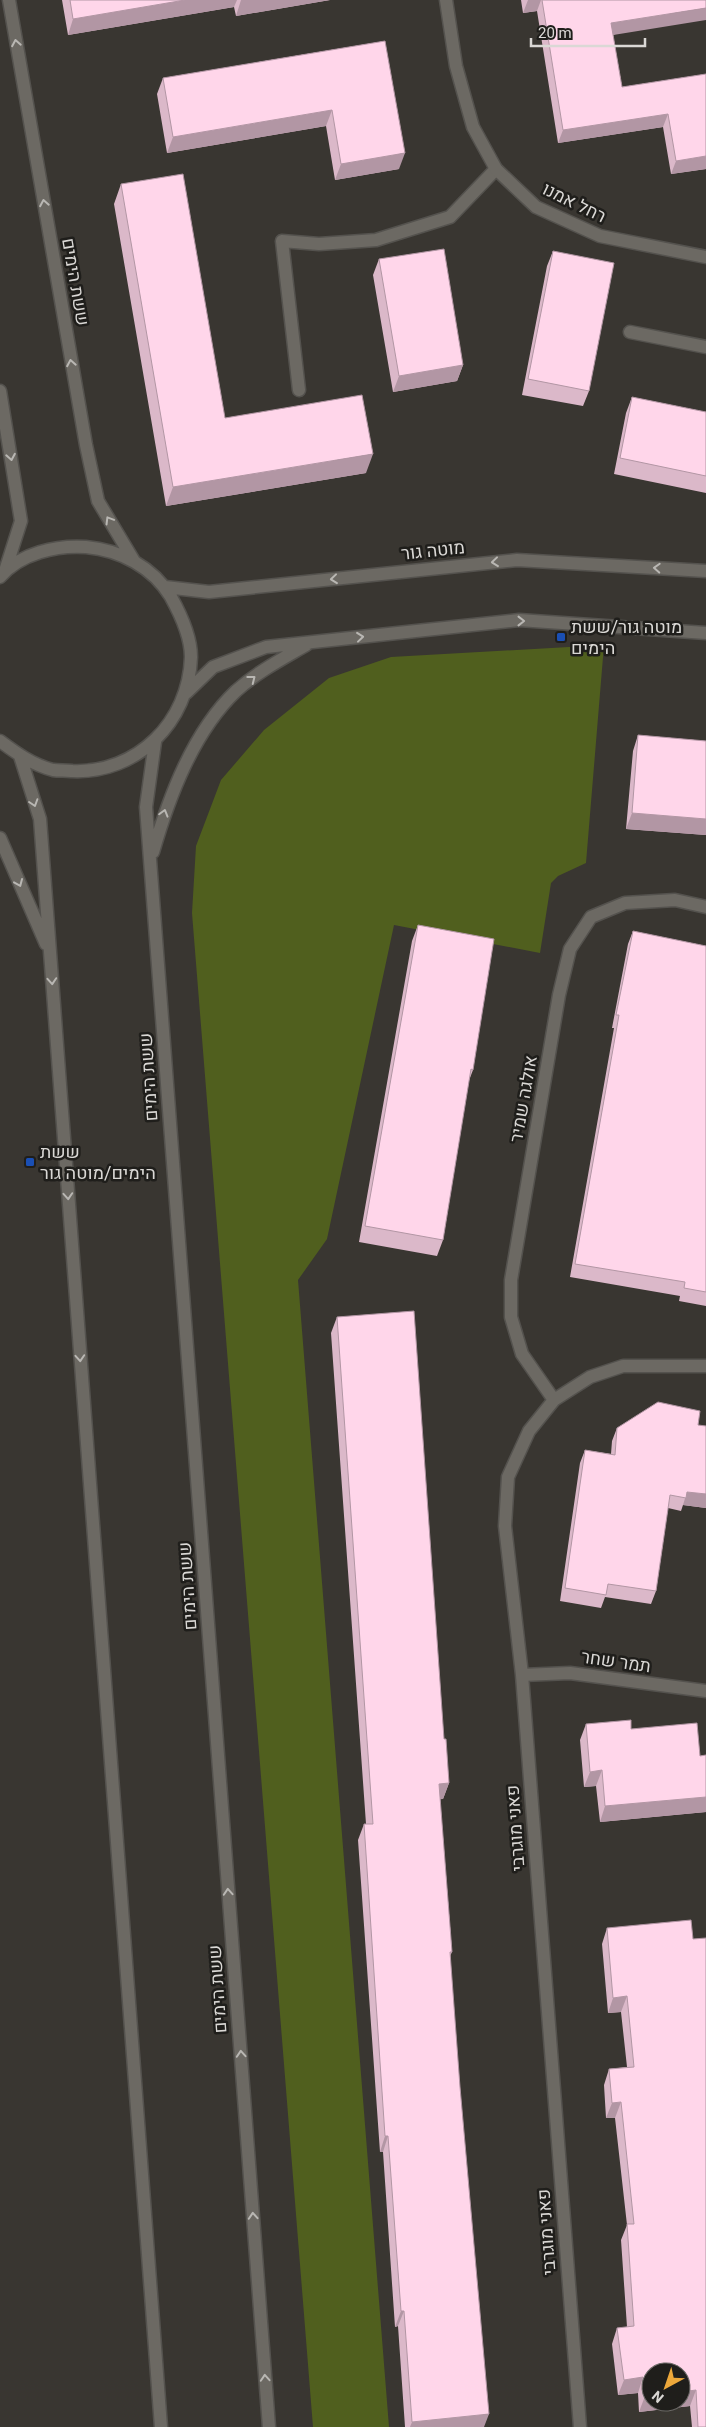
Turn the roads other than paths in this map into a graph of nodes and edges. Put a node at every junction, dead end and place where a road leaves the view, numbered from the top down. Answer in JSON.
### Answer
{"nodes":[{"id":1,"x":9,"y":0,"type":"edge"},
{"id":2,"x":446,"y":0,"type":"edge"},
{"id":3,"x":496,"y":170,"type":"junction"},
{"id":4,"x":706,"y":257,"type":"edge"},
{"id":5,"x":630,"y":332,"type":"dead end"},
{"id":6,"x":706,"y":347,"type":"edge"},
{"id":7,"x":299,"y":390,"type":"dead end"},
{"id":8,"x":0,"y":391,"type":"edge"},
{"id":9,"x":134,"y":561,"type":"junction"},
{"id":10,"x":706,"y":571,"type":"edge"},
{"id":11,"x":2,"y":574,"type":"edge"},
{"id":12,"x":164,"y":587,"type":"junction"},
{"id":13,"x":706,"y":632,"type":"edge"},
{"id":14,"x":311,"y":642,"type":"junction"},
{"id":15,"x":186,"y":693,"type":"junction"},
{"id":16,"x":0,"y":741,"type":"edge"},
{"id":17,"x":155,"y":742,"type":"junction"},
{"id":18,"x":20,"y":756,"type":"junction"},
{"id":19,"x":0,"y":838,"type":"edge"},
{"id":20,"x":151,"y":860,"type":"junction"},
{"id":21,"x":706,"y":907,"type":"edge"},
{"id":22,"x":50,"y":953,"type":"junction"},
{"id":23,"x":706,"y":1366,"type":"edge"},
{"id":24,"x":554,"y":1400,"type":"junction"},
{"id":25,"x":522,"y":1675,"type":"junction"},
{"id":26,"x":706,"y":1691,"type":"edge"},
{"id":27,"x":161,"y":2427,"type":"edge"},
{"id":28,"x":269,"y":2427,"type":"edge"},
{"id":29,"x":580,"y":2427,"type":"edge"}],
"edges":[{"from":9,"to":1,"type":"main road","name":"ששת הימים","one_way":true},
{"from":2,"to":3,"type":"main road","name":"רחל אמנו"},
{"from":3,"to":4,"type":"main road","name":"רחל אמנו"},
{"from":3,"to":7,"type":"main road"},
{"from":5,"to":6,"type":"main road"},
{"from":8,"to":11,"type":"main road","one_way":true},
{"from":9,"to":11,"type":"main road"},
{"from":9,"to":12,"type":"main road"},
{"from":10,"to":12,"type":"main road","name":"מוטה גור","one_way":true},
{"from":12,"to":15,"type":"main road"},
{"from":14,"to":13,"type":"main road","one_way":true},
{"from":14,"to":15,"type":"main road"},
{"from":20,"to":14,"type":"main road","one_way":true},
{"from":15,"to":17,"type":"main road"},
{"from":16,"to":18,"type":"main road"},
{"from":17,"to":18,"type":"main road"},
{"from":17,"to":20,"type":"main road","name":"ששת הימים"},
{"from":18,"to":22,"type":"main road","one_way":true},
{"from":19,"to":22,"type":"main road","one_way":true},
{"from":28,"to":20,"type":"main road","name":"ששת הימים","one_way":true},
{"from":21,"to":24,"type":"main road","name":"אולגה שמיר"},
{"from":22,"to":27,"type":"main road","one_way":true},
{"from":23,"to":24,"type":"main road","name":"פאני מוגרבי"},
{"from":24,"to":25,"type":"main road","name":"פאני מוגרבי"},
{"from":25,"to":26,"type":"main road","name":"תמר שחר"},
{"from":25,"to":29,"type":"main road","name":"פאני מוגרבי"}]}
